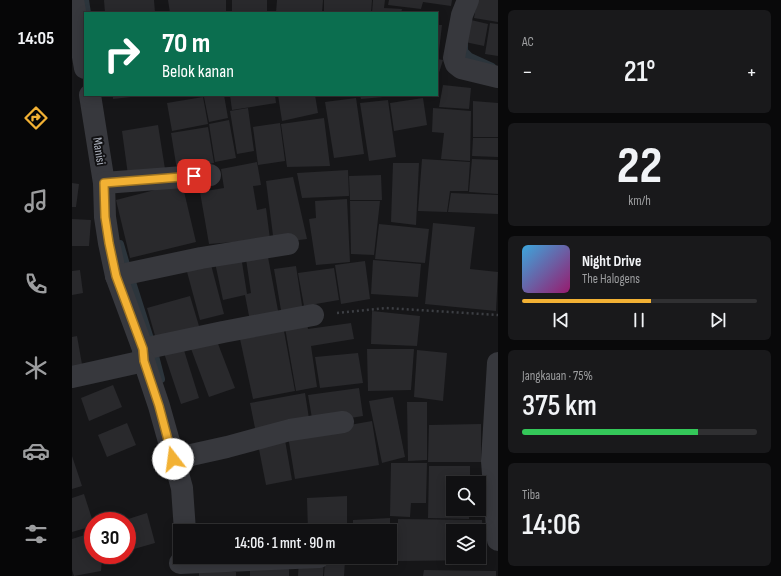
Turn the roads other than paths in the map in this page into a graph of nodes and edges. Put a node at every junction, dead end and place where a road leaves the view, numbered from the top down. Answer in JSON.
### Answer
{"nodes":[{"id":1,"x":73,"y":0,"type":"edge"},
{"id":2,"x":465,"y":7,"type":"edge"},
{"id":3,"x":84,"y":62,"type":"edge"},
{"id":4,"x":498,"y":78,"type":"edge"},
{"id":5,"x":90,"y":96,"type":"edge"},
{"id":6,"x":210,"y":175,"type":"dead end"},
{"id":7,"x":104,"y":183,"type":"junction"},
{"id":8,"x":288,"y":244,"type":"dead end"},
{"id":9,"x":116,"y":276,"type":"junction"},
{"id":10,"x":313,"y":315,"type":"road end"},
{"id":11,"x":143,"y":355,"type":"junction"},
{"id":12,"x":498,"y":363,"type":"edge"},
{"id":13,"x":72,"y":377,"type":"edge"},
{"id":14,"x":343,"y":422,"type":"dead end"},
{"id":15,"x":173,"y":459,"type":"junction"},
{"id":16,"x":185,"y":524,"type":"edge"},
{"id":17,"x":498,"y":540,"type":"edge"},
{"id":18,"x":210,"y":564,"type":"edge"},
{"id":19,"x":179,"y":566,"type":"edge"}],
"edges":[{"from":1,"to":3,"type":"street"},
{"from":2,"to":4,"type":"street"},
{"from":5,"to":7,"type":"street","name":"Manisi"},
{"from":6,"to":7,"type":"street"},
{"from":7,"to":9,"type":"street","name":"Manisi"},
{"from":8,"to":9,"type":"street"},
{"from":9,"to":11,"type":"street","name":"Manisi"},
{"from":10,"to":11,"type":"street"},
{"from":11,"to":13,"type":"street"},
{"from":11,"to":15,"type":"street","name":"Manisi"},
{"from":12,"to":17,"type":"street"},
{"from":14,"to":15,"type":"street"},
{"from":15,"to":16,"type":"street","name":"Manisi"},
{"from":18,"to":19,"type":"street"}]}
